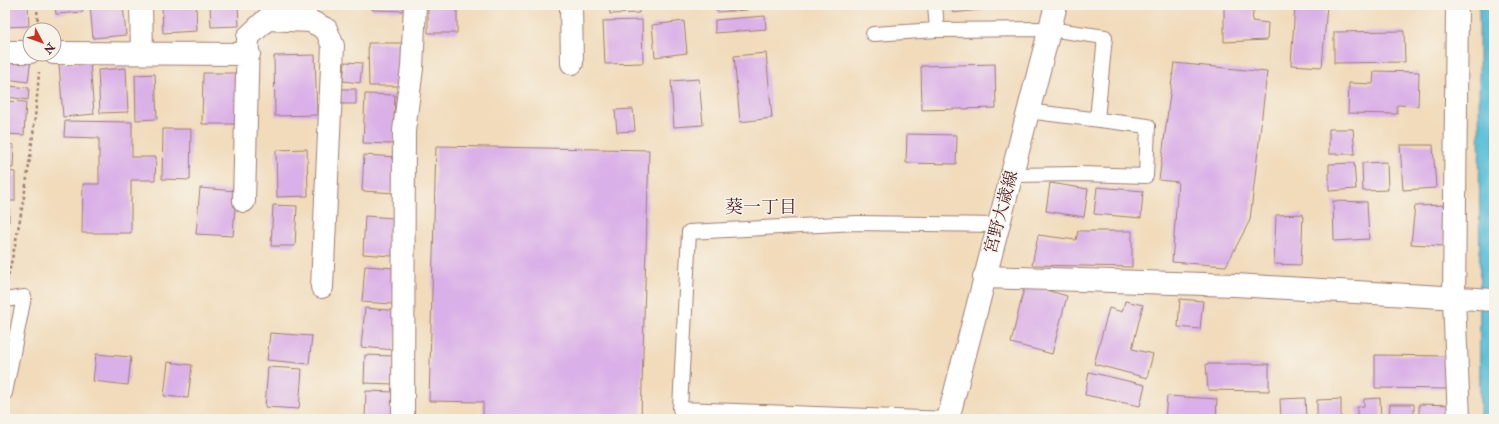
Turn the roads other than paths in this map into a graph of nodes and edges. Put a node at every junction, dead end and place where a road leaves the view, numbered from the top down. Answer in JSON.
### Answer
{"nodes":[{"id":1,"x":141,"y":5,"type":"edge"},
{"id":2,"x":415,"y":5,"type":"edge"},
{"id":3,"x":572,"y":5,"type":"edge"},
{"id":4,"x":935,"y":5,"type":"edge"},
{"id":5,"x":1056,"y":5,"type":"edge"},
{"id":6,"x":1457,"y":5,"type":"edge"},
{"id":7,"x":937,"y":30,"type":"junction"},
{"id":8,"x":1049,"y":30,"type":"junction"},
{"id":9,"x":873,"y":34,"type":"dead end"},
{"id":10,"x":5,"y":52,"type":"edge"},
{"id":11,"x":62,"y":53,"type":"edge"},
{"id":12,"x":142,"y":54,"type":"junction"},
{"id":13,"x":249,"y":54,"type":"junction"},
{"id":14,"x":22,"y":57,"type":"edge"},
{"id":15,"x":572,"y":63,"type":"dead end"},
{"id":16,"x":1027,"y":111,"type":"junction"},
{"id":17,"x":1097,"y":120,"type":"junction"},
{"id":18,"x":1011,"y":175,"type":"junction"},
{"id":19,"x":244,"y":202,"type":"dead end"},
{"id":20,"x":998,"y":225,"type":"junction"},
{"id":21,"x":984,"y":277,"type":"junction"},
{"id":22,"x":322,"y":287,"type":"dead end"},
{"id":23,"x":1454,"y":298,"type":"junction"},
{"id":24,"x":5,"y":300,"type":"edge"},
{"id":25,"x":1494,"y":300,"type":"edge"},
{"id":26,"x":5,"y":394,"type":"edge"},
{"id":27,"x":403,"y":419,"type":"edge"},
{"id":28,"x":948,"y":419,"type":"edge"},
{"id":29,"x":1459,"y":419,"type":"edge"}],
"edges":[{"from":1,"to":12,"type":"street"},
{"from":2,"to":27,"type":"street"},
{"from":3,"to":15,"type":"street"},
{"from":4,"to":7,"type":"lane"},
{"from":5,"to":8,"type":"street","name":"宮野大歳線"},
{"from":6,"to":23,"type":"street"},
{"from":7,"to":8,"type":"lane"},
{"from":7,"to":9,"type":"lane"},
{"from":8,"to":16,"type":"street","name":"宮野大歳線"},
{"from":8,"to":17,"type":"lane"},
{"from":10,"to":14,"type":"street"},
{"from":11,"to":12,"type":"street"},
{"from":12,"to":13,"type":"street"},
{"from":13,"to":19,"type":"street"},
{"from":13,"to":22,"type":"street"},
{"from":16,"to":17,"type":"lane"},
{"from":16,"to":18,"type":"street","name":"宮野大歳線"},
{"from":17,"to":18,"type":"lane"},
{"from":18,"to":20,"type":"street","name":"宮野大歳線"},
{"from":20,"to":21,"type":"street","name":"宮野大歳線"},
{"from":20,"to":28,"type":"lane"},
{"from":21,"to":23,"type":"street"},
{"from":21,"to":28,"type":"street","name":"宮野大歳線"},
{"from":23,"to":25,"type":"street"},
{"from":23,"to":29,"type":"street"},
{"from":24,"to":26,"type":"lane"}]}
